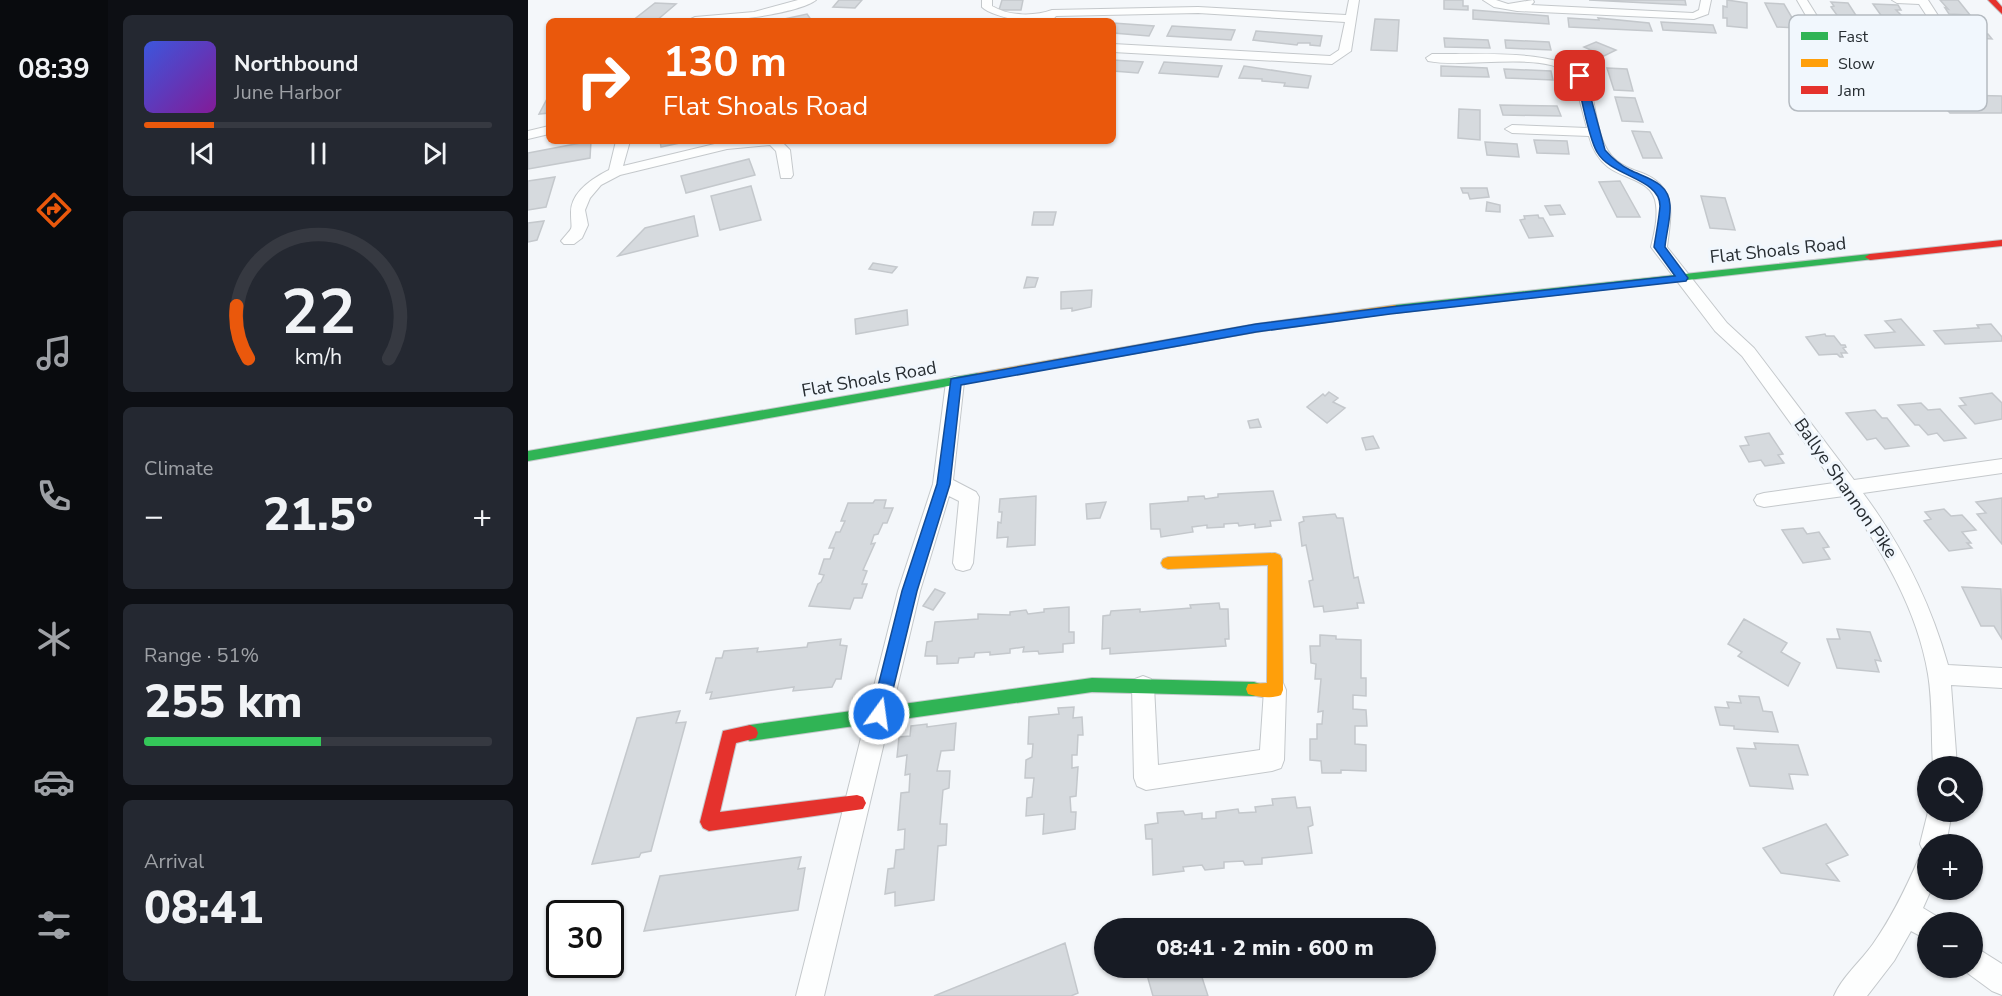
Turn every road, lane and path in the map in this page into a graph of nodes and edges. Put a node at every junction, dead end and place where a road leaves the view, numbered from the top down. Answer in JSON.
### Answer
{"nodes":[{"id":1,"x":811,"y":0,"type":"edge"},
{"id":2,"x":987,"y":0,"type":"edge"},
{"id":3,"x":1054,"y":0,"type":"edge"},
{"id":4,"x":1354,"y":0,"type":"edge"},
{"id":5,"x":1488,"y":0,"type":"edge"},
{"id":6,"x":1530,"y":0,"type":"edge"},
{"id":7,"x":1706,"y":0,"type":"edge"},
{"id":8,"x":1802,"y":0,"type":"edge"},
{"id":9,"x":1897,"y":0,"type":"edge"},
{"id":10,"x":1992,"y":0,"type":"edge"},
{"id":11,"x":1922,"y":1,"type":"edge"},
{"id":12,"x":1517,"y":8,"type":"junction"},
{"id":13,"x":2002,"y":12,"type":"edge"},
{"id":14,"x":1811,"y":15,"type":"edge"},
{"id":15,"x":1931,"y":15,"type":"edge"},
{"id":16,"x":1051,"y":17,"type":"edge"},
{"id":17,"x":719,"y":18,"type":"edge"},
{"id":18,"x":1352,"y":19,"type":"junction"},
{"id":19,"x":1116,"y":48,"type":"edge"},
{"id":20,"x":1432,"y":58,"type":"dead end"},
{"id":21,"x":1512,"y":129,"type":"dead end"},
{"id":22,"x":546,"y":131,"type":"edge"},
{"id":23,"x":1595,"y":132,"type":"junction"},
{"id":24,"x":528,"y":135,"type":"edge"},
{"id":25,"x":622,"y":144,"type":"edge"},
{"id":26,"x":738,"y":144,"type":"edge"},
{"id":27,"x":776,"y":144,"type":"edge"},
{"id":28,"x":615,"y":172,"type":"junction"},
{"id":29,"x":786,"y":175,"type":"dead end"},
{"id":30,"x":569,"y":241,"type":"dead end"},
{"id":31,"x":2002,"y":243,"type":"edge"},
{"id":32,"x":1682,"y":278,"type":"junction"},
{"id":33,"x":956,"y":382,"type":"junction"},
{"id":34,"x":528,"y":456,"type":"edge"},
{"id":35,"x":2002,"y":466,"type":"edge"},
{"id":36,"x":943,"y":484,"type":"junction"},
{"id":37,"x":1849,"y":488,"type":"junction"},
{"id":38,"x":1764,"y":500,"type":"dead end"},
{"id":39,"x":963,"y":563,"type":"dead end"},
{"id":40,"x":1168,"y":563,"type":"dead end"},
{"id":41,"x":1939,"y":674,"type":"junction"},
{"id":42,"x":2002,"y":678,"type":"edge"},
{"id":43,"x":1143,"y":686,"type":"junction"},
{"id":44,"x":1275,"y":690,"type":"junction"},
{"id":45,"x":879,"y":714,"type":"junction"},
{"id":46,"x":1945,"y":756,"type":"edge"},
{"id":47,"x":857,"y":803,"type":"junction"},
{"id":48,"x":1917,"y":921,"type":"edge"},
{"id":49,"x":1983,"y":967,"type":"edge"},
{"id":50,"x":2002,"y":981,"type":"edge"},
{"id":51,"x":810,"y":996,"type":"edge"},
{"id":52,"x":1848,"y":996,"type":"edge"}],
"edges":[{"from":1,"to":17,"type":"street"},
{"from":2,"to":16,"type":"street"},
{"from":3,"to":16,"type":"street"},
{"from":4,"to":18,"type":"street"},
{"from":5,"to":12,"type":"street"},
{"from":6,"to":12,"type":"street"},
{"from":7,"to":12,"type":"street"},
{"from":8,"to":14,"type":"street"},
{"from":9,"to":11,"type":"street"},
{"from":10,"to":13,"type":"street"},
{"from":11,"to":15,"type":"street"},
{"from":16,"to":18,"type":"street"},
{"from":18,"to":19,"type":"street"},
{"from":20,"to":23,"type":"street","name":"Ballye Shannon Pike"},
{"from":21,"to":23,"type":"street"},
{"from":22,"to":24,"type":"street"},
{"from":23,"to":32,"type":"street","name":"Ballye Shannon Pike"},
{"from":25,"to":28,"type":"street"},
{"from":26,"to":28,"type":"street"},
{"from":27,"to":29,"type":"street"},
{"from":28,"to":30,"type":"street"},
{"from":31,"to":32,"type":"street","name":"Flat Shoals Road"},
{"from":32,"to":33,"type":"street","name":"Flat Shoals Road"},
{"from":32,"to":37,"type":"street","name":"Ballye Shannon Pike"},
{"from":33,"to":34,"type":"street","name":"Flat Shoals Road"},
{"from":33,"to":36,"type":"street"},
{"from":35,"to":37,"type":"street"},
{"from":36,"to":39,"type":"street"},
{"from":36,"to":45,"type":"street"},
{"from":37,"to":38,"type":"street"},
{"from":37,"to":41,"type":"street","name":"Ballye Shannon Pike"},
{"from":40,"to":44,"type":"street"},
{"from":41,"to":42,"type":"street"},
{"from":41,"to":46,"type":"street","name":"Ballye Shannon Pike"},
{"from":43,"to":44,"type":"street"},
{"from":43,"to":44,"type":"street"},
{"from":43,"to":45,"type":"street"},
{"from":45,"to":47,"type":"street"},
{"from":45,"to":47,"type":"street"},
{"from":47,"to":51,"type":"street"},
{"from":48,"to":52,"type":"street"},
{"from":49,"to":50,"type":"street"}]}
